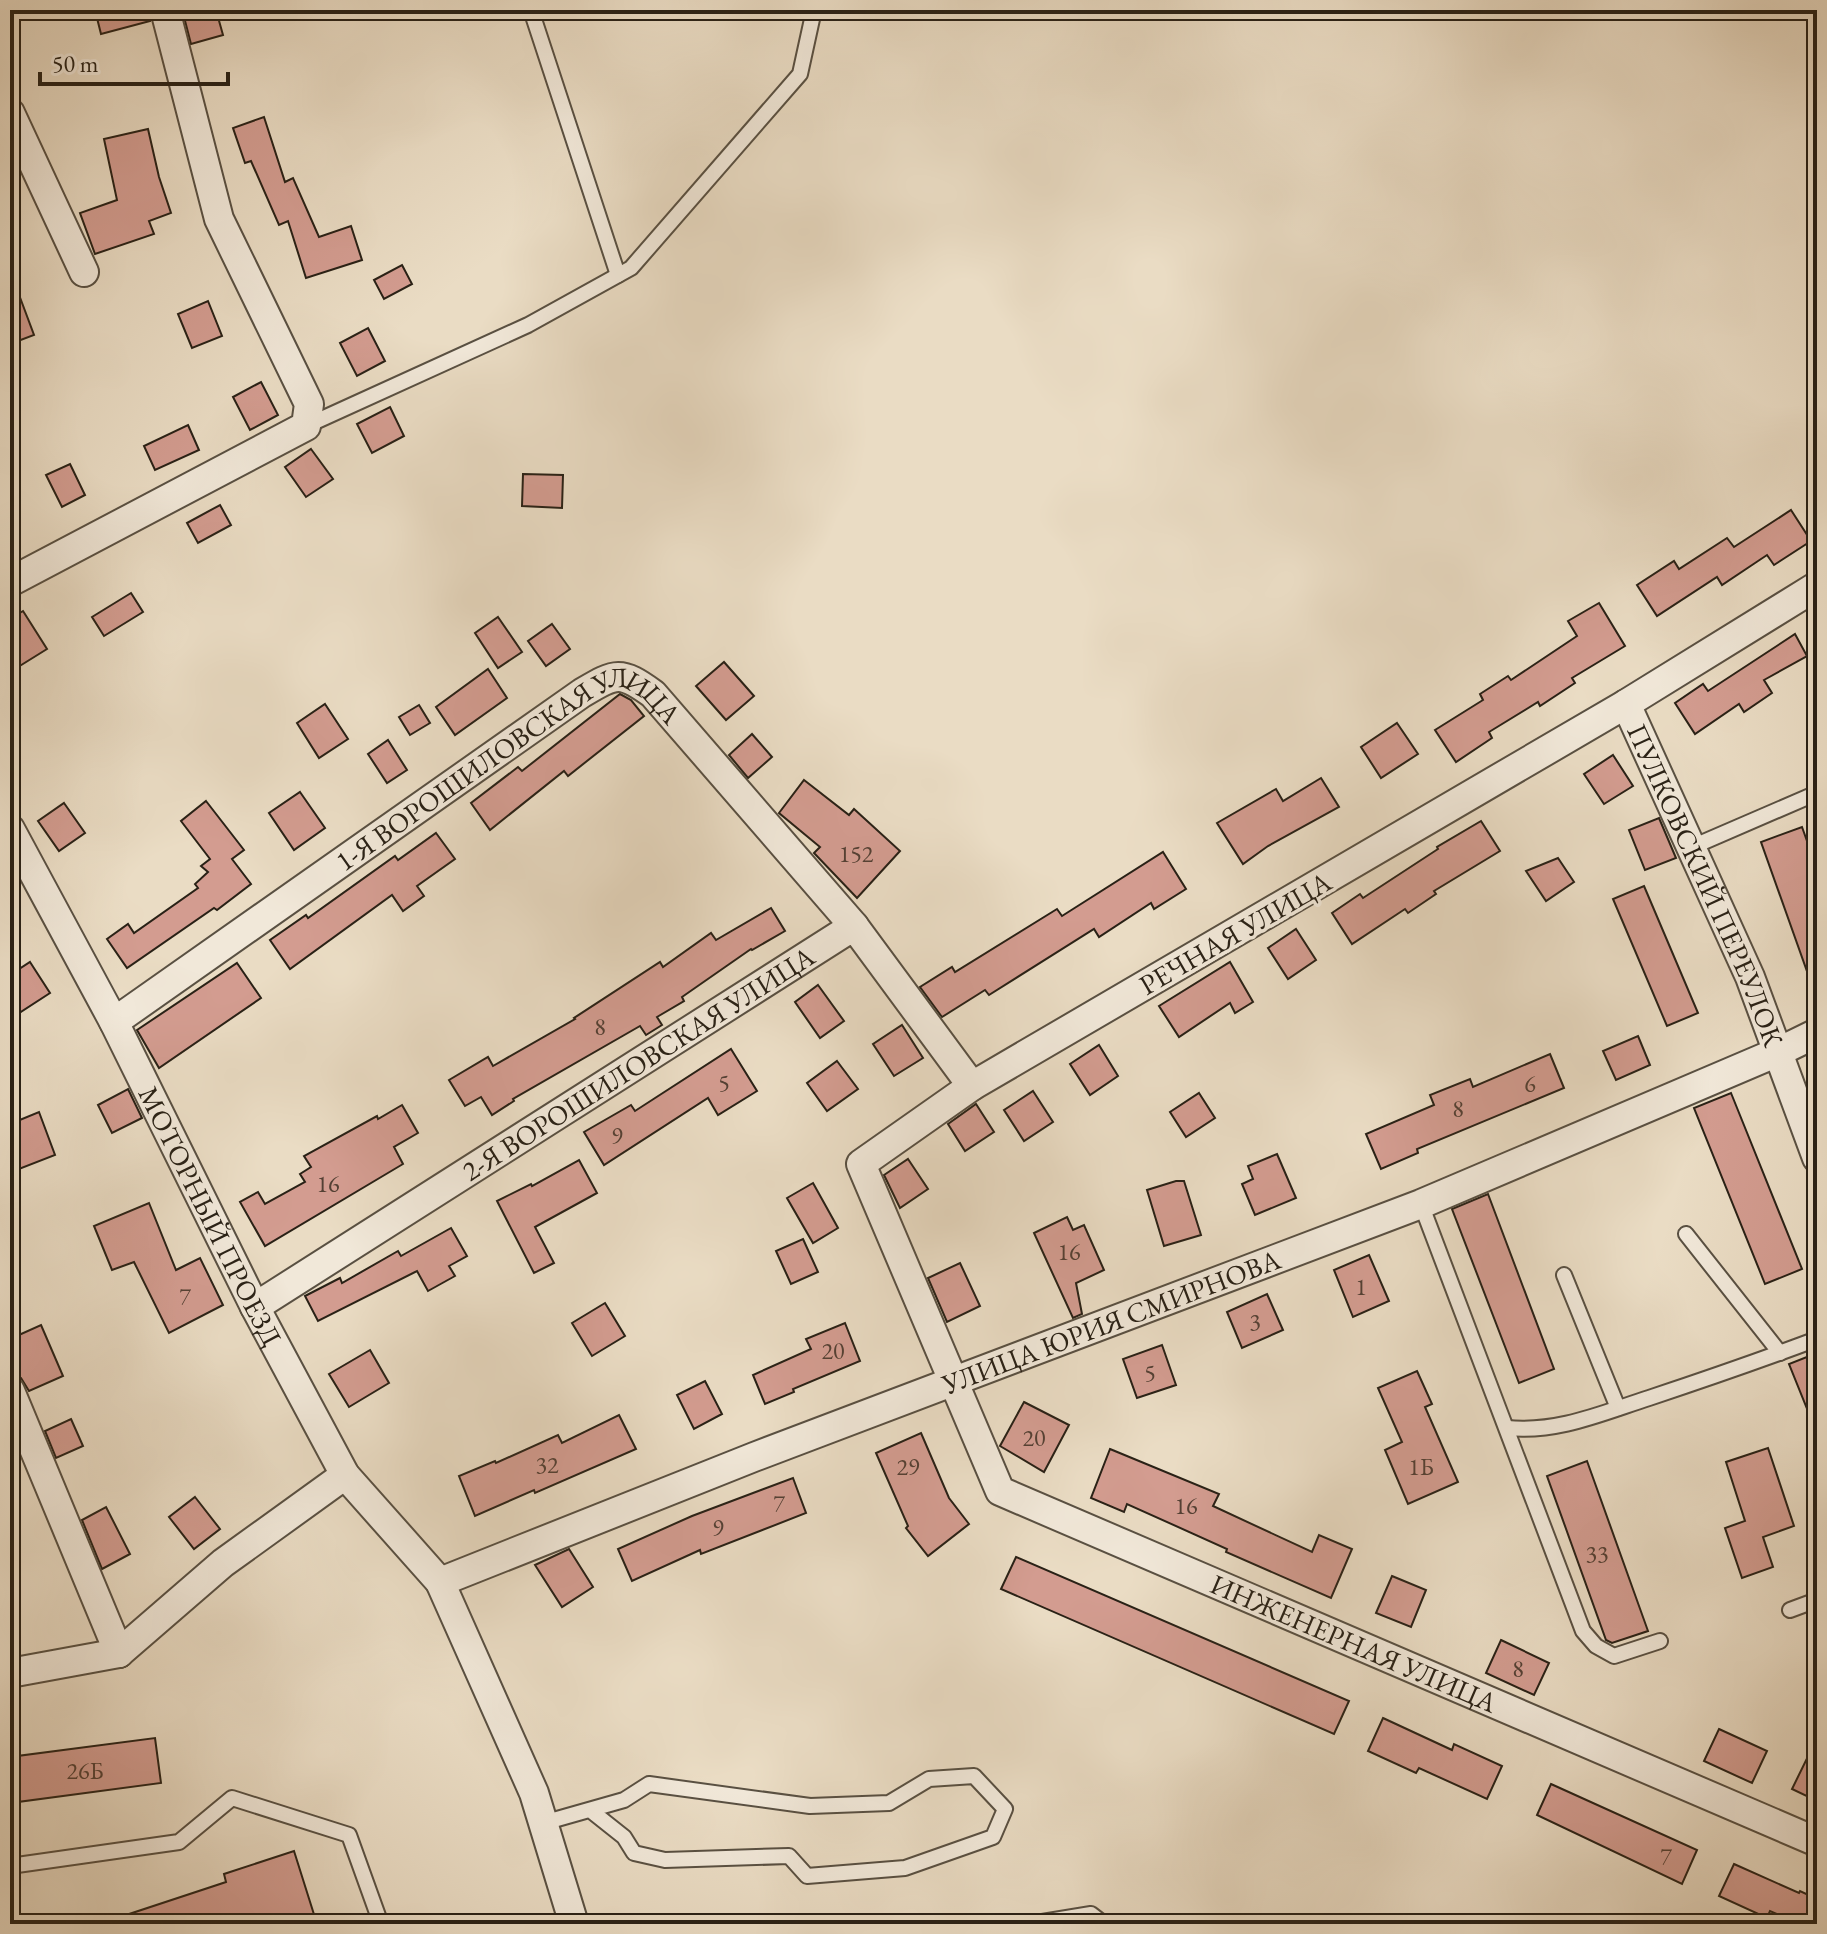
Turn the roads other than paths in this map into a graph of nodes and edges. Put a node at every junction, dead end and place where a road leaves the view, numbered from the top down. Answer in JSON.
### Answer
{"nodes":[{"id":1,"x":165,"y":10,"type":"edge"},
{"id":2,"x":531,"y":10,"type":"edge"},
{"id":3,"x":814,"y":10,"type":"edge"},
{"id":4,"x":10,"y":113,"type":"edge"},
{"id":5,"x":84,"y":272,"type":"dead end"},
{"id":6,"x":618,"y":275,"type":"junction"},
{"id":7,"x":306,"y":426,"type":"junction"},
{"id":8,"x":10,"y":582,"type":"edge"},
{"id":9,"x":1817,"y":586,"type":"edge"},
{"id":10,"x":1626,"y":704,"type":"junction"},
{"id":11,"x":1817,"y":793,"type":"edge"},
{"id":12,"x":10,"y":829,"type":"edge"},
{"id":13,"x":1692,"y":847,"type":"junction"},
{"id":14,"x":854,"y":926,"type":"junction"},
{"id":15,"x":114,"y":1022,"type":"junction"},
{"id":16,"x":1817,"y":1033,"type":"edge"},
{"id":17,"x":1778,"y":1052,"type":"junction"},
{"id":18,"x":972,"y":1086,"type":"junction"},
{"id":19,"x":1817,"y":1158,"type":"edge"},
{"id":20,"x":1421,"y":1204,"type":"junction"},
{"id":21,"x":1686,"y":1234,"type":"dead end"},
{"id":22,"x":1564,"y":1275,"type":"dead end"},
{"id":23,"x":255,"y":1307,"type":"junction"},
{"id":24,"x":1817,"y":1339,"type":"edge"},
{"id":25,"x":1780,"y":1353,"type":"junction"},
{"id":26,"x":952,"y":1383,"type":"junction"},
{"id":27,"x":10,"y":1391,"type":"edge"},
{"id":28,"x":1618,"y":1408,"type":"junction"},
{"id":29,"x":1507,"y":1428,"type":"junction"},
{"id":30,"x":345,"y":1475,"type":"junction"},
{"id":31,"x":440,"y":1582,"type":"junction"},
{"id":32,"x":1817,"y":1600,"type":"edge"},
{"id":33,"x":1790,"y":1610,"type":"dead end"},
{"id":34,"x":1660,"y":1641,"type":"dead end"},
{"id":35,"x":119,"y":1653,"type":"junction"},
{"id":36,"x":10,"y":1673,"type":"edge"},
{"id":37,"x":590,"y":1810,"type":"junction"},
{"id":38,"x":543,"y":1823,"type":"junction"},
{"id":39,"x":1817,"y":1842,"type":"edge"},
{"id":40,"x":10,"y":1866,"type":"edge"},
{"id":41,"x":381,"y":1924,"type":"edge"},
{"id":42,"x":574,"y":1924,"type":"edge"},
{"id":43,"x":1030,"y":1924,"type":"edge"},
{"id":44,"x":1104,"y":1924,"type":"edge"}],
"edges":[{"from":1,"to":7,"type":"street"},
{"from":2,"to":6,"type":"lane"},
{"from":3,"to":6,"type":"lane"},
{"from":4,"to":5,"type":"street"},
{"from":6,"to":7,"type":"lane"},
{"from":7,"to":8,"type":"street"},
{"from":9,"to":10,"type":"street","name":"РЕЧНАЯ УЛИЦА"},
{"from":10,"to":13,"type":"street","name":"ПУЛКОВСКИЙ ПЕРЕУЛОК"},
{"from":10,"to":18,"type":"street","name":"РЕЧНАЯ УЛИЦА"},
{"from":11,"to":13,"type":"lane"},
{"from":12,"to":15,"type":"street","name":"МОТОРНЫЙ ПРОЕЗД"},
{"from":13,"to":17,"type":"street","name":"ПУЛКОВСКИЙ ПЕРЕУЛОК"},
{"from":14,"to":15,"type":"street","name":"1-Я ВОРОШИЛОВСКАЯ УЛИЦА"},
{"from":14,"to":18,"type":"street"},
{"from":14,"to":23,"type":"street","name":"2-Я ВОРОШИЛОВСКАЯ УЛИЦА"},
{"from":15,"to":23,"type":"street","name":"МОТОРНЫЙ ПРОЕЗД"},
{"from":16,"to":17,"type":"street","name":"УЛИЦА ЮРИЯ СМИРНОВА"},
{"from":17,"to":19,"type":"street","name":"ПУЛКОВСКИЙ ПЕРЕУЛОК"},
{"from":17,"to":20,"type":"street","name":"УЛИЦА ЮРИЯ СМИРНОВА"},
{"from":18,"to":26,"type":"street","name":"РЕЧНАЯ УЛИЦА"},
{"from":20,"to":26,"type":"street","name":"УЛИЦА ЮРИЯ СМИРНОВА"},
{"from":20,"to":29,"type":"lane"},
{"from":21,"to":25,"type":"lane"},
{"from":22,"to":28,"type":"lane"},
{"from":23,"to":30,"type":"street","name":"МОТОРНЫЙ ПРОЕЗД"},
{"from":24,"to":25,"type":"lane"},
{"from":25,"to":28,"type":"lane"},
{"from":26,"to":31,"type":"street","name":"УЛИЦА ЮРИЯ СМИРНОВА"},
{"from":26,"to":39,"type":"street","name":"ИНЖЕНЕРНАЯ УЛИЦА"},
{"from":27,"to":35,"type":"street"},
{"from":28,"to":29,"type":"lane"},
{"from":29,"to":34,"type":"lane"},
{"from":30,"to":31,"type":"street","name":"МОТОРНЫЙ ПРОЕЗД"},
{"from":30,"to":35,"type":"street"},
{"from":31,"to":38,"type":"street","name":"МОТОРНЫЙ ПРОЕЗД"},
{"from":32,"to":33,"type":"lane"},
{"from":35,"to":36,"type":"street"},
{"from":37,"to":37,"type":"lane"},
{"from":37,"to":38,"type":"lane"},
{"from":38,"to":42,"type":"street","name":"МОТОРНЫЙ ПРОЕЗД"},
{"from":40,"to":41,"type":"lane"},
{"from":43,"to":44,"type":"lane"}]}
